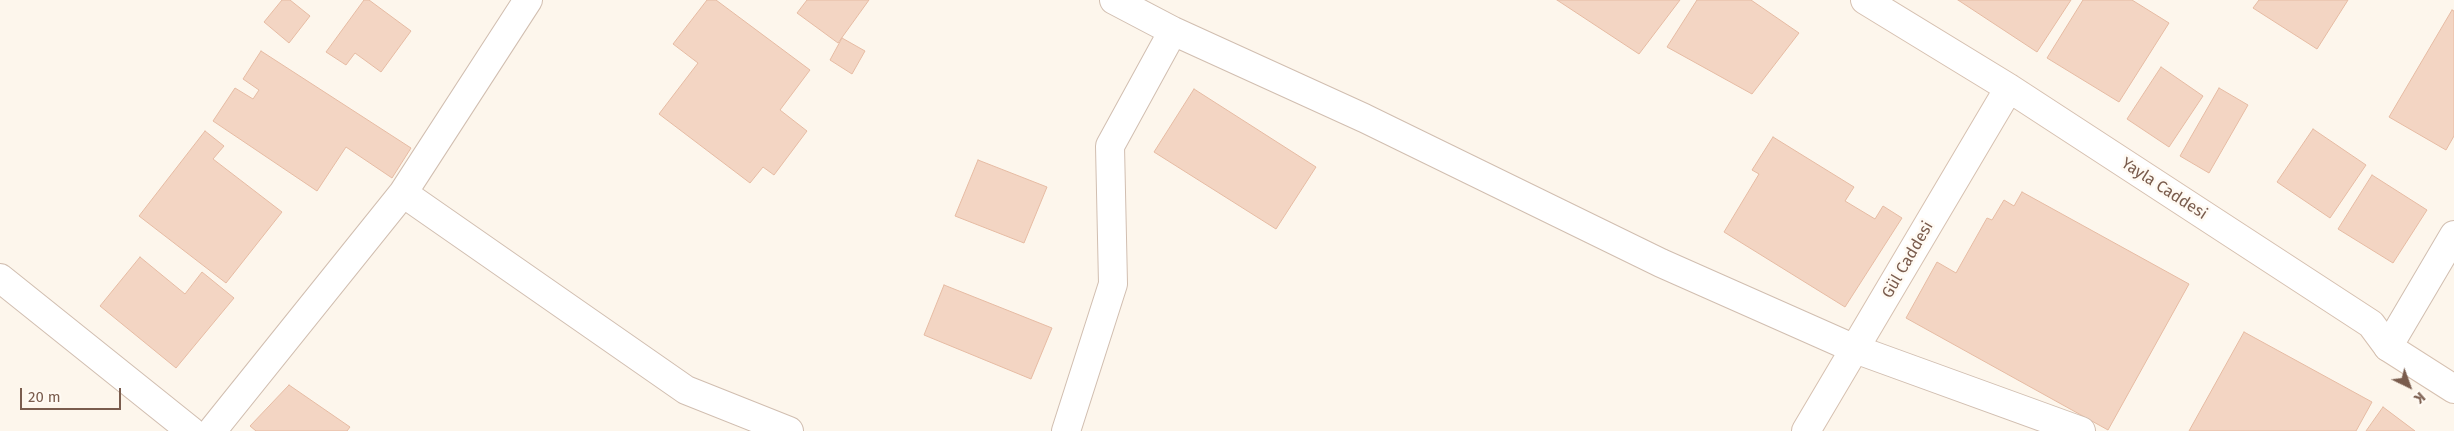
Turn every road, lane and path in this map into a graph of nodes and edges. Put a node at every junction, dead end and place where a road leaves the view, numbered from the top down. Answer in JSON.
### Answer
{"nodes":[{"id":1,"x":528,"y":0,"type":"edge"},
{"id":2,"x":1114,"y":0,"type":"edge"},
{"id":3,"x":1865,"y":0,"type":"edge"},
{"id":4,"x":1173,"y":31,"type":"junction"},
{"id":5,"x":2009,"y":88,"type":"junction"},
{"id":6,"x":403,"y":193,"type":"junction"},
{"id":7,"x":2454,"y":235,"type":"edge"},
{"id":8,"x":0,"y":278,"type":"edge"},
{"id":9,"x":2388,"y":347,"type":"junction"},
{"id":10,"x":1855,"y":349,"type":"junction"},
{"id":11,"x":2454,"y":389,"type":"edge"},
{"id":12,"x":191,"y":431,"type":"edge"},
{"id":13,"x":212,"y":431,"type":"edge"},
{"id":14,"x":789,"y":431,"type":"edge"},
{"id":15,"x":1066,"y":431,"type":"edge"},
{"id":16,"x":1806,"y":431,"type":"edge"},
{"id":17,"x":2081,"y":431,"type":"edge"}],
"edges":[{"from":1,"to":6,"type":"street"},
{"from":2,"to":4,"type":"street"},
{"from":3,"to":5,"type":"street","name":"Yayla Caddesi"},
{"from":4,"to":10,"type":"street"},
{"from":4,"to":15,"type":"street"},
{"from":5,"to":9,"type":"street","name":"Yayla Caddesi"},
{"from":5,"to":10,"type":"street","name":"Gül Caddesi"},
{"from":6,"to":13,"type":"street"},
{"from":6,"to":14,"type":"street"},
{"from":7,"to":9,"type":"street"},
{"from":8,"to":12,"type":"street"},
{"from":9,"to":11,"type":"street","name":"Yayla Caddesi"},
{"from":10,"to":16,"type":"street","name":"Gül Caddesi"},
{"from":10,"to":17,"type":"street"}]}
